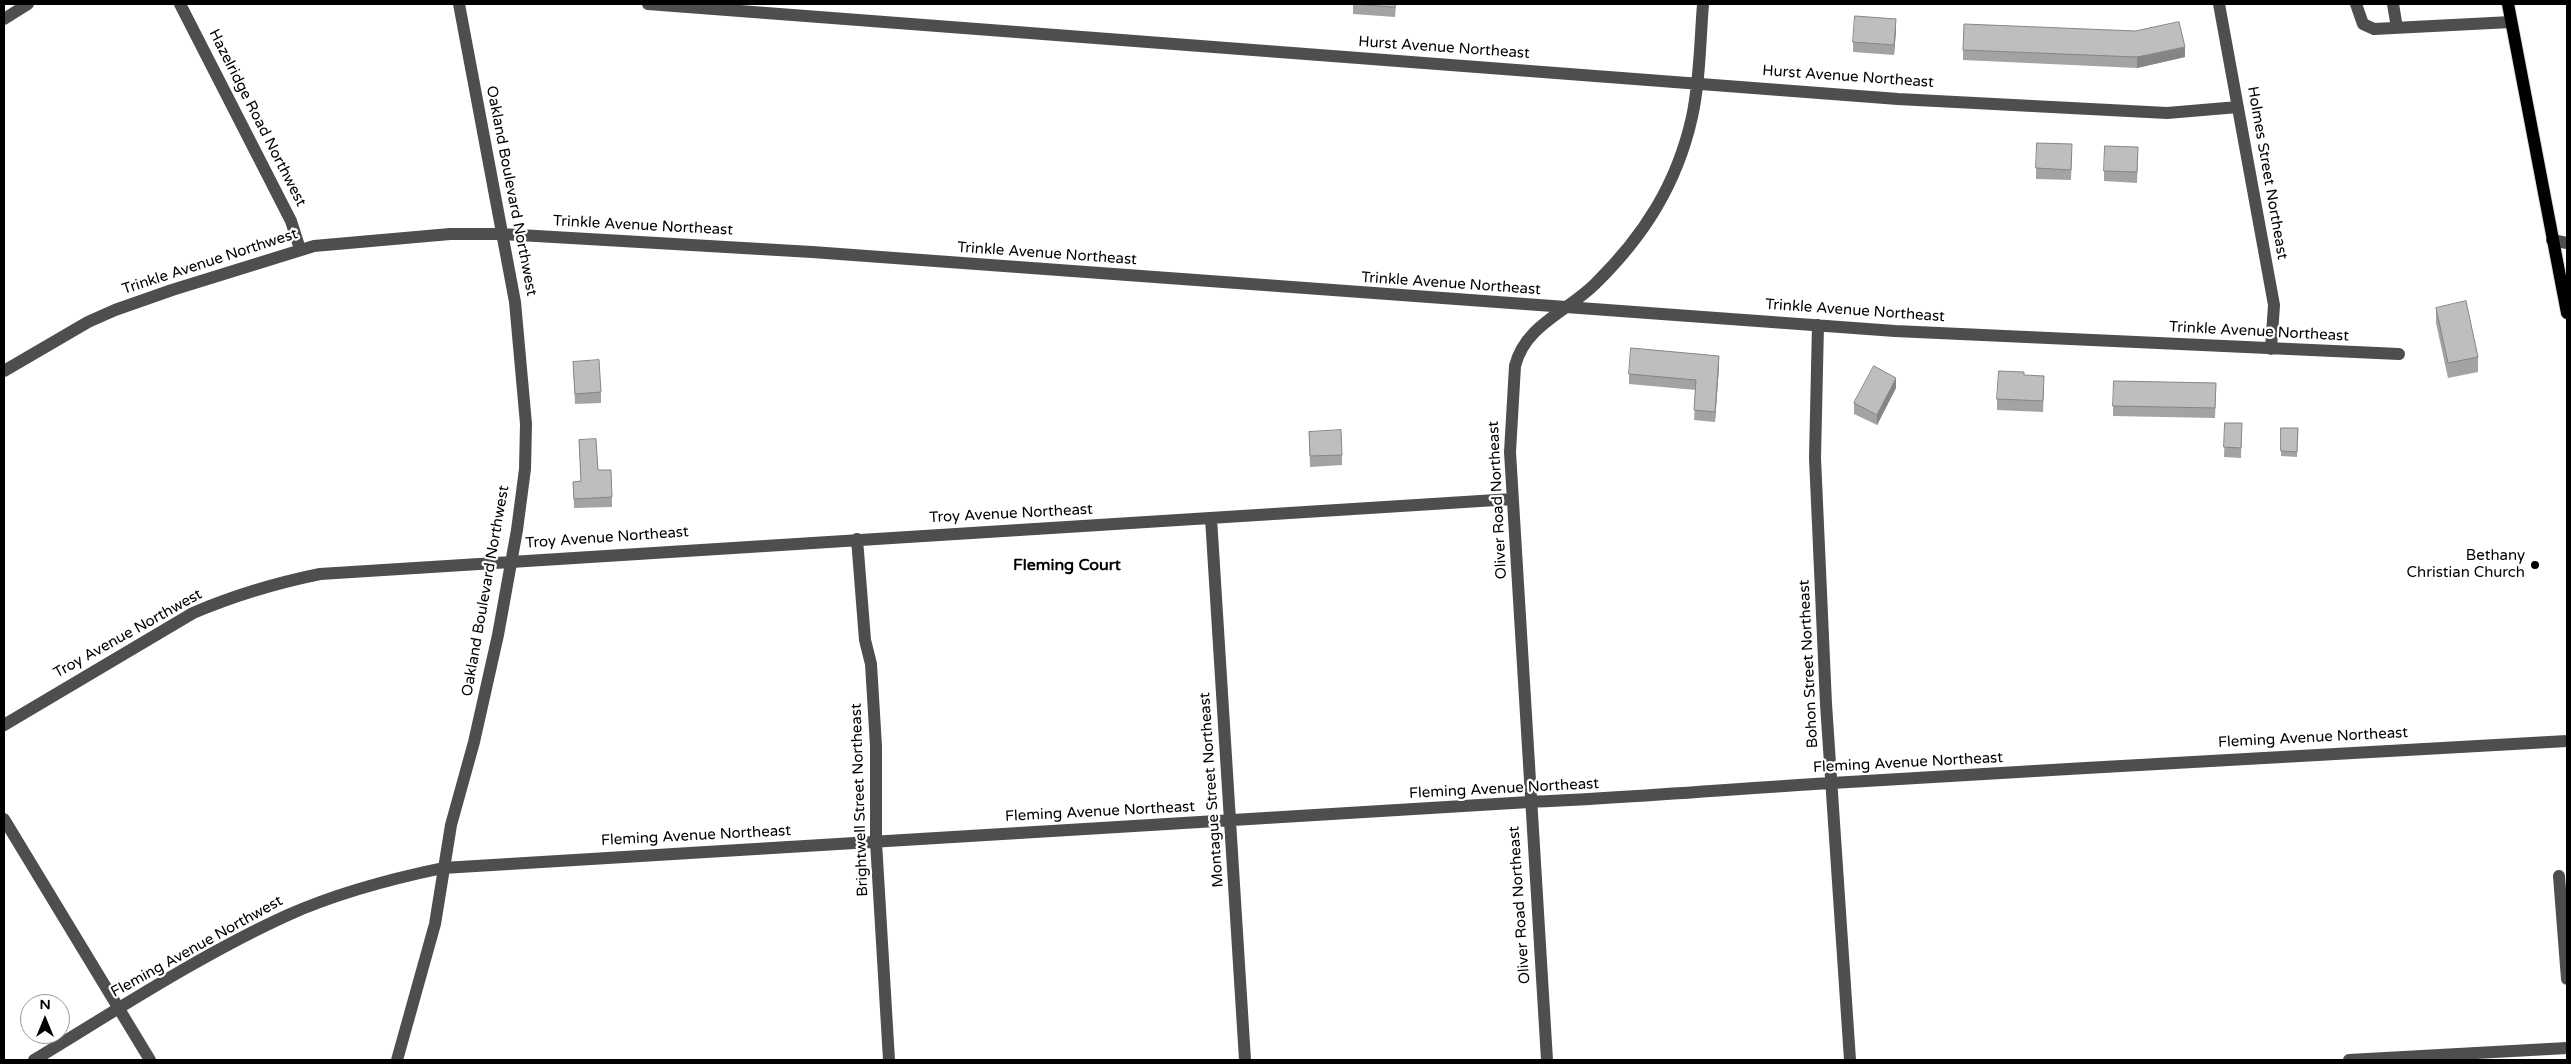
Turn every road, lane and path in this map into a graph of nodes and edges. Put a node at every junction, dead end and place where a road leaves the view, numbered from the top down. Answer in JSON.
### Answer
{"nodes":[{"id":1,"x":28,"y":4,"type":"edge"},
{"id":2,"x":180,"y":4,"type":"edge"},
{"id":3,"x":459,"y":4,"type":"edge"},
{"id":4,"x":648,"y":4,"type":"edge"},
{"id":5,"x":1703,"y":4,"type":"edge"},
{"id":6,"x":2219,"y":4,"type":"edge"},
{"id":7,"x":2356,"y":4,"type":"edge"},
{"id":8,"x":2393,"y":4,"type":"edge"},
{"id":9,"x":2508,"y":4,"type":"edge"},
{"id":10,"x":4,"y":19,"type":"edge"},
{"id":11,"x":2511,"y":22,"type":"junction"},
{"id":12,"x":2396,"y":28,"type":"junction"},
{"id":13,"x":1697,"y":82,"type":"junction"},
{"id":14,"x":2238,"y":107,"type":"junction"},
{"id":15,"x":502,"y":234,"type":"junction"},
{"id":16,"x":2552,"y":240,"type":"junction"},
{"id":17,"x":2567,"y":243,"type":"edge"},
{"id":18,"x":300,"y":249,"type":"junction"},
{"id":19,"x":2565,"y":292,"type":"edge"},
{"id":20,"x":1567,"y":308,"type":"junction"},
{"id":21,"x":2567,"y":313,"type":"edge"},
{"id":22,"x":1818,"y":325,"type":"junction"},
{"id":23,"x":2272,"y":349,"type":"junction"},
{"id":24,"x":2398,"y":354,"type":"dead end"},
{"id":25,"x":4,"y":371,"type":"edge"},
{"id":26,"x":1512,"y":499,"type":"junction"},
{"id":27,"x":1211,"y":518,"type":"junction"},
{"id":28,"x":857,"y":539,"type":"junction"},
{"id":29,"x":512,"y":561,"type":"junction"},
{"id":30,"x":4,"y":725,"type":"edge"},
{"id":31,"x":2567,"y":741,"type":"edge"},
{"id":32,"x":1832,"y":783,"type":"junction"},
{"id":33,"x":1530,"y":802,"type":"junction"},
{"id":34,"x":4,"y":819,"type":"edge"},
{"id":35,"x":1232,"y":820,"type":"junction"},
{"id":36,"x":876,"y":842,"type":"junction"},
{"id":37,"x":443,"y":868,"type":"junction"},
{"id":38,"x":2559,"y":876,"type":"dead end"},
{"id":39,"x":2567,"y":979,"type":"edge"},
{"id":40,"x":120,"y":1008,"type":"junction"},
{"id":41,"x":2567,"y":1048,"type":"edge"},
{"id":42,"x":34,"y":1060,"type":"edge"},
{"id":43,"x":150,"y":1060,"type":"edge"},
{"id":44,"x":397,"y":1060,"type":"edge"},
{"id":45,"x":889,"y":1060,"type":"edge"},
{"id":46,"x":1245,"y":1060,"type":"edge"},
{"id":47,"x":1546,"y":1060,"type":"edge"},
{"id":48,"x":1850,"y":1060,"type":"edge"},
{"id":49,"x":2349,"y":1060,"type":"edge"}],
"edges":[{"from":1,"to":10,"type":"street"},
{"from":2,"to":18,"type":"street","name":"Hazelridge Road Northwest"},
{"from":3,"to":15,"type":"street","name":"Oakland Boulevard Northwest"},
{"from":4,"to":13,"type":"street","name":"Hurst Avenue Northeast"},
{"from":5,"to":13,"type":"street","name":"Oliver Road Northeast"},
{"from":6,"to":14,"type":"street","name":"Holmes Street Northeast"},
{"from":7,"to":12,"type":"street"},
{"from":8,"to":12,"type":"street"},
{"from":9,"to":11,"type":"main road"},
{"from":11,"to":12,"type":"street"},
{"from":11,"to":16,"type":"main road"},
{"from":13,"to":14,"type":"street","name":"Hurst Avenue Northeast"},
{"from":13,"to":20,"type":"street","name":"Oliver Road Northeast"},
{"from":14,"to":23,"type":"street","name":"Holmes Street Northeast"},
{"from":15,"to":18,"type":"street","name":"Trinkle Avenue Northwest"},
{"from":15,"to":20,"type":"street","name":"Trinkle Avenue Northeast"},
{"from":15,"to":29,"type":"street","name":"Oakland Boulevard Northwest"},
{"from":16,"to":17,"type":"street"},
{"from":16,"to":19,"type":"main road"},
{"from":18,"to":25,"type":"street","name":"Trinkle Avenue Northwest"},
{"from":19,"to":21,"type":"main road"},
{"from":20,"to":22,"type":"street","name":"Trinkle Avenue Northeast"},
{"from":20,"to":26,"type":"street","name":"Oliver Road Northeast"},
{"from":22,"to":23,"type":"street","name":"Trinkle Avenue Northeast"},
{"from":22,"to":32,"type":"street","name":"Bohon Street Northeast"},
{"from":23,"to":24,"type":"street","name":"Trinkle Avenue Northeast"},
{"from":26,"to":27,"type":"street","name":"Troy Avenue Northeast"},
{"from":26,"to":33,"type":"street","name":"Oliver Road Northeast"},
{"from":27,"to":28,"type":"street","name":"Troy Avenue Northeast"},
{"from":27,"to":35,"type":"street","name":"Montague Street Northeast"},
{"from":28,"to":29,"type":"street","name":"Troy Avenue Northeast"},
{"from":28,"to":36,"type":"street","name":"Brightwell Street Northeast"},
{"from":29,"to":30,"type":"street","name":"Troy Avenue Northwest"},
{"from":29,"to":37,"type":"street","name":"Oakland Boulevard Northwest"},
{"from":31,"to":32,"type":"street","name":"Fleming Avenue Northeast"},
{"from":32,"to":33,"type":"street","name":"Fleming Avenue Northeast"},
{"from":32,"to":48,"type":"street","name":"Bohon Street Northeast"},
{"from":33,"to":35,"type":"street","name":"Fleming Avenue Northeast"},
{"from":33,"to":47,"type":"street","name":"Oliver Road Northeast"},
{"from":34,"to":40,"type":"street"},
{"from":35,"to":36,"type":"street","name":"Fleming Avenue Northeast"},
{"from":35,"to":46,"type":"street","name":"Montague Street Northeast"},
{"from":36,"to":37,"type":"street","name":"Fleming Avenue Northeast"},
{"from":36,"to":45,"type":"street","name":"Brightwell Street Northeast"},
{"from":37,"to":40,"type":"street","name":"Fleming Avenue Northwest"},
{"from":37,"to":44,"type":"street","name":"Oakland Boulevard Northwest"},
{"from":38,"to":39,"type":"street"},
{"from":40,"to":42,"type":"street","name":"Fleming Avenue Northwest"},
{"from":40,"to":43,"type":"street"},
{"from":41,"to":49,"type":"street"}]}
